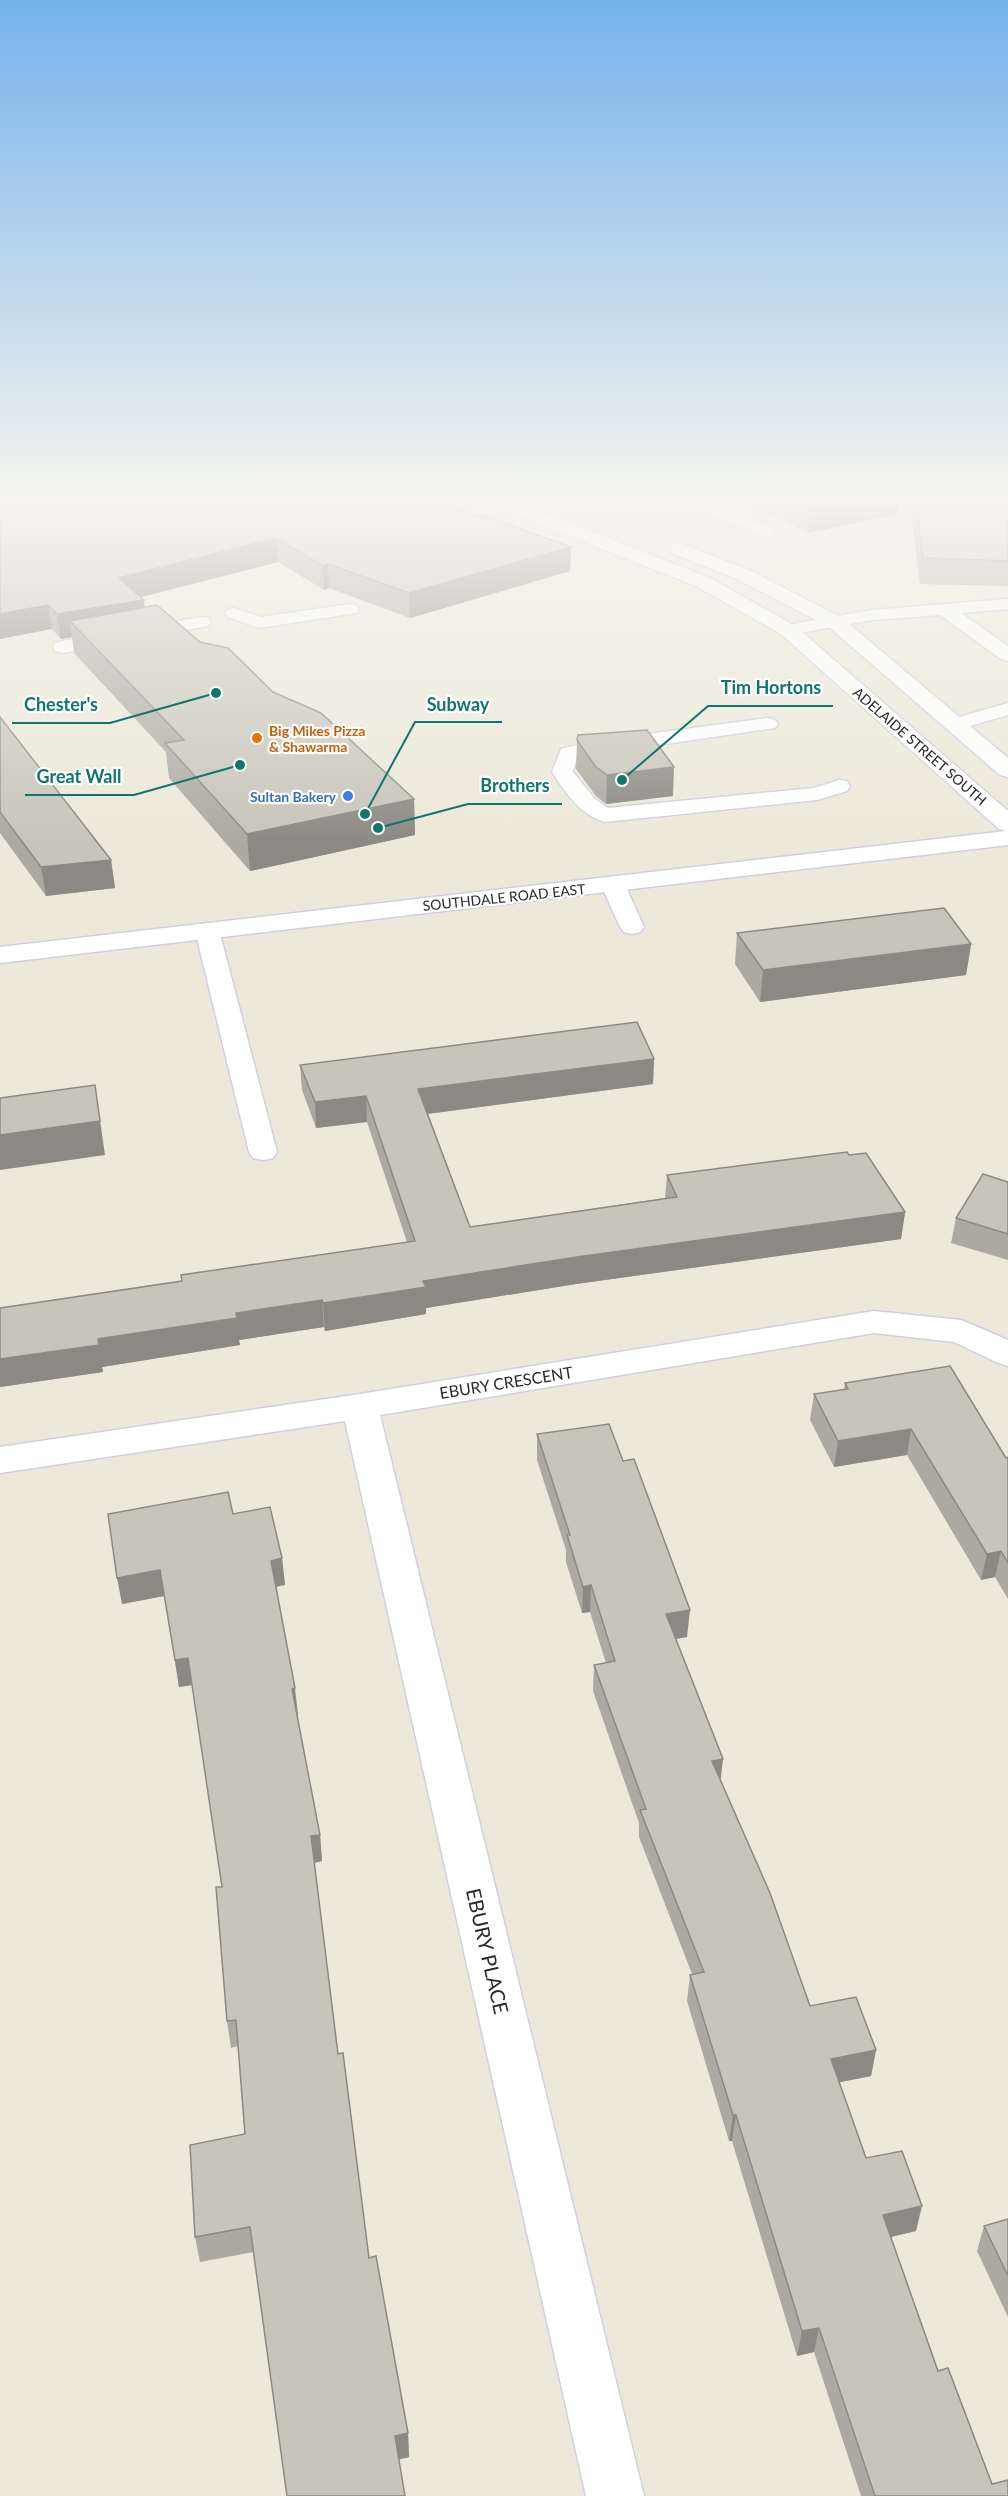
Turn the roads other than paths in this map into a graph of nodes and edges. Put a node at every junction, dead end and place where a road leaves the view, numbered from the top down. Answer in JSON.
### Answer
{"nodes":[{"id":1,"x":340,"y":610,"type":"edge"},
{"id":2,"x":753,"y":610,"type":"edge"},
{"id":3,"x":813,"y":610,"type":"edge"},
{"id":4,"x":917,"y":610,"type":"edge"},
{"id":5,"x":945,"y":610,"type":"edge"},
{"id":6,"x":234,"y":613,"type":"dead end"},
{"id":7,"x":202,"y":622,"type":"dead end"},
{"id":8,"x":835,"y":622,"type":"junction"},
{"id":9,"x":788,"y":630,"type":"junction"},
{"id":10,"x":62,"y":647,"type":"dead end"},
{"id":11,"x":1008,"y":655,"type":"edge"},
{"id":12,"x":1008,"y":709,"type":"edge"},
{"id":13,"x":768,"y":724,"type":"dead end"},
{"id":14,"x":956,"y":724,"type":"junction"},
{"id":15,"x":1008,"y":770,"type":"edge"},
{"id":16,"x":839,"y":786,"type":"dead end"},
{"id":17,"x":1008,"y":824,"type":"edge"},
{"id":18,"x":1008,"y":838,"type":"edge"},
{"id":19,"x":613,"y":885,"type":"junction"},
{"id":20,"x":632,"y":927,"type":"dead end"},
{"id":21,"x":207,"y":930,"type":"junction"},
{"id":22,"x":0,"y":955,"type":"edge"},
{"id":23,"x":263,"y":1152,"type":"dead end"},
{"id":24,"x":1008,"y":1353,"type":"edge"},
{"id":25,"x":360,"y":1406,"type":"junction"},
{"id":26,"x":0,"y":1460,"type":"edge"},
{"id":27,"x":615,"y":2496,"type":"edge"}],
"edges":[{"from":1,"to":6,"type":"lane"},
{"from":2,"to":9,"type":"street","name":"ADELAIDE STREET SOUTH"},
{"from":3,"to":8,"type":"street"},
{"from":4,"to":8,"type":"lane"},
{"from":5,"to":11,"type":"lane"},
{"from":7,"to":10,"type":"lane"},
{"from":8,"to":9,"type":"lane"},
{"from":8,"to":14,"type":"street"},
{"from":9,"to":17,"type":"street","name":"ADELAIDE STREET SOUTH"},
{"from":12,"to":14,"type":"lane"},
{"from":13,"to":16,"type":"lane"},
{"from":14,"to":15,"type":"street"},
{"from":18,"to":19,"type":"street","name":"SOUTHDALE ROAD EAST"},
{"from":19,"to":20,"type":"lane"},
{"from":19,"to":21,"type":"street","name":"SOUTHDALE ROAD EAST"},
{"from":21,"to":22,"type":"street","name":"SOUTHDALE ROAD EAST"},
{"from":21,"to":23,"type":"lane"},
{"from":24,"to":25,"type":"street","name":"EBURY CRESCENT"},
{"from":25,"to":26,"type":"street","name":"EBURY CRESCENT"},
{"from":25,"to":27,"type":"street","name":"EBURY PLACE"}]}
